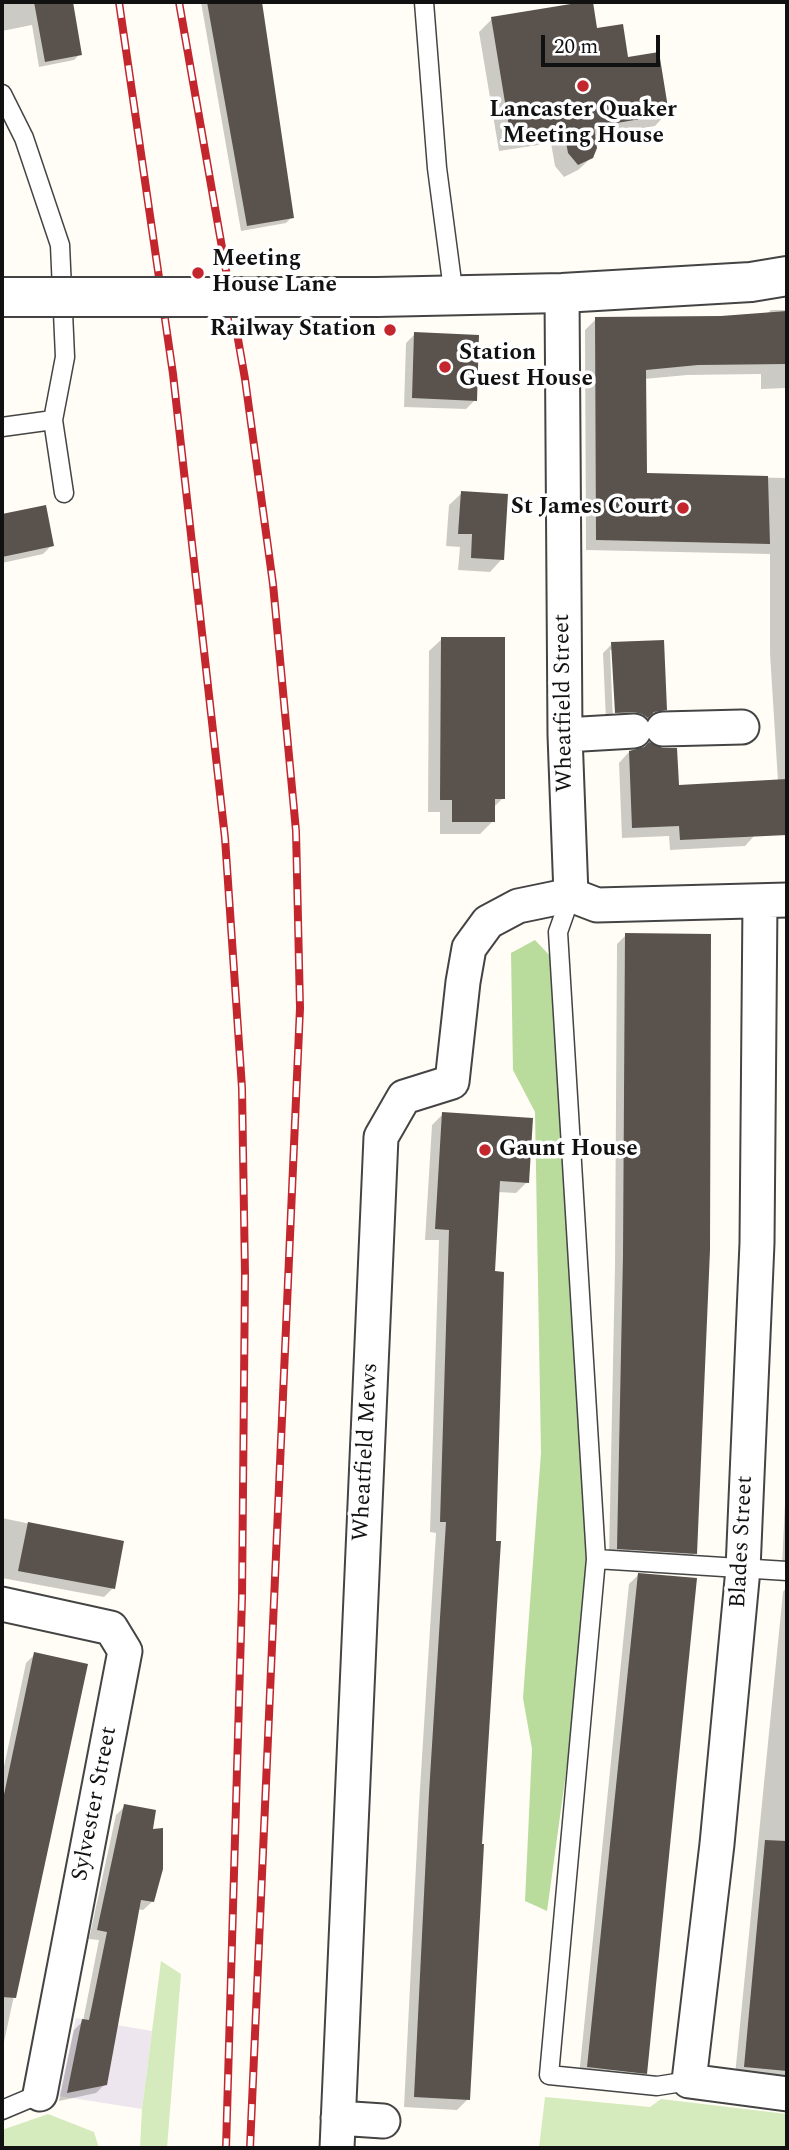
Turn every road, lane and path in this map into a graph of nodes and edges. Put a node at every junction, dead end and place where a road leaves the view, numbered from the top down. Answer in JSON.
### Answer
{"nodes":[{"id":1,"x":424,"y":2,"type":"edge"},
{"id":2,"x":2,"y":94,"type":"edge"},
{"id":3,"x":787,"y":276,"type":"edge"},
{"id":4,"x":562,"y":293,"type":"junction"},
{"id":5,"x":16,"y":297,"type":"edge"},
{"id":6,"x":454,"y":297,"type":"junction"},
{"id":7,"x":53,"y":420,"type":"junction"},
{"id":8,"x":2,"y":427,"type":"edge"},
{"id":9,"x":64,"y":493,"type":"dead end"},
{"id":10,"x":742,"y":727,"type":"dead end"},
{"id":11,"x":565,"y":735,"type":"junction"},
{"id":12,"x":570,"y":894,"type":"junction"},
{"id":13,"x":774,"y":901,"type":"edge"},
{"id":14,"x":596,"y":1559,"type":"junction"},
{"id":15,"x":743,"y":1569,"type":"junction"},
{"id":16,"x":787,"y":1570,"type":"edge"},
{"id":17,"x":2,"y":1604,"type":"edge"},
{"id":18,"x":689,"y":2081,"type":"junction"},
{"id":19,"x":40,"y":2094,"type":"joint"},
{"id":20,"x":787,"y":2094,"type":"edge"},
{"id":21,"x":2,"y":2110,"type":"edge"},
{"id":22,"x":383,"y":2121,"type":"dead end"},
{"id":23,"x":337,"y":2133,"type":"edge"}],
"edges":[{"from":1,"to":6,"type":"lane"},
{"from":2,"to":7,"type":"lane"},
{"from":3,"to":4,"type":"street"},
{"from":4,"to":6,"type":"street"},
{"from":4,"to":11,"type":"street","name":"Wheatfield Street"},
{"from":5,"to":6,"type":"street","bridge":true},
{"from":7,"to":8,"type":"lane"},
{"from":7,"to":9,"type":"lane"},
{"from":10,"to":11,"type":"street"},
{"from":11,"to":12,"type":"street","name":"Wheatfield Street"},
{"from":12,"to":13,"type":"street"},
{"from":12,"to":14,"type":"lane"},
{"from":12,"to":23,"type":"street","name":"Wheatfield Mews"},
{"from":13,"to":15,"type":"street","name":"Blades Street"},
{"from":14,"to":15,"type":"lane"},
{"from":14,"to":18,"type":"lane"},
{"from":15,"to":16,"type":"lane"},
{"from":15,"to":18,"type":"street","name":"Blades Street"},
{"from":17,"to":19,"type":"street","name":"Sylvester Street"},
{"from":18,"to":20,"type":"street"},
{"from":19,"to":21,"type":"lane"},
{"from":22,"to":23,"type":"street","name":"Wheatfield Mews"}]}
